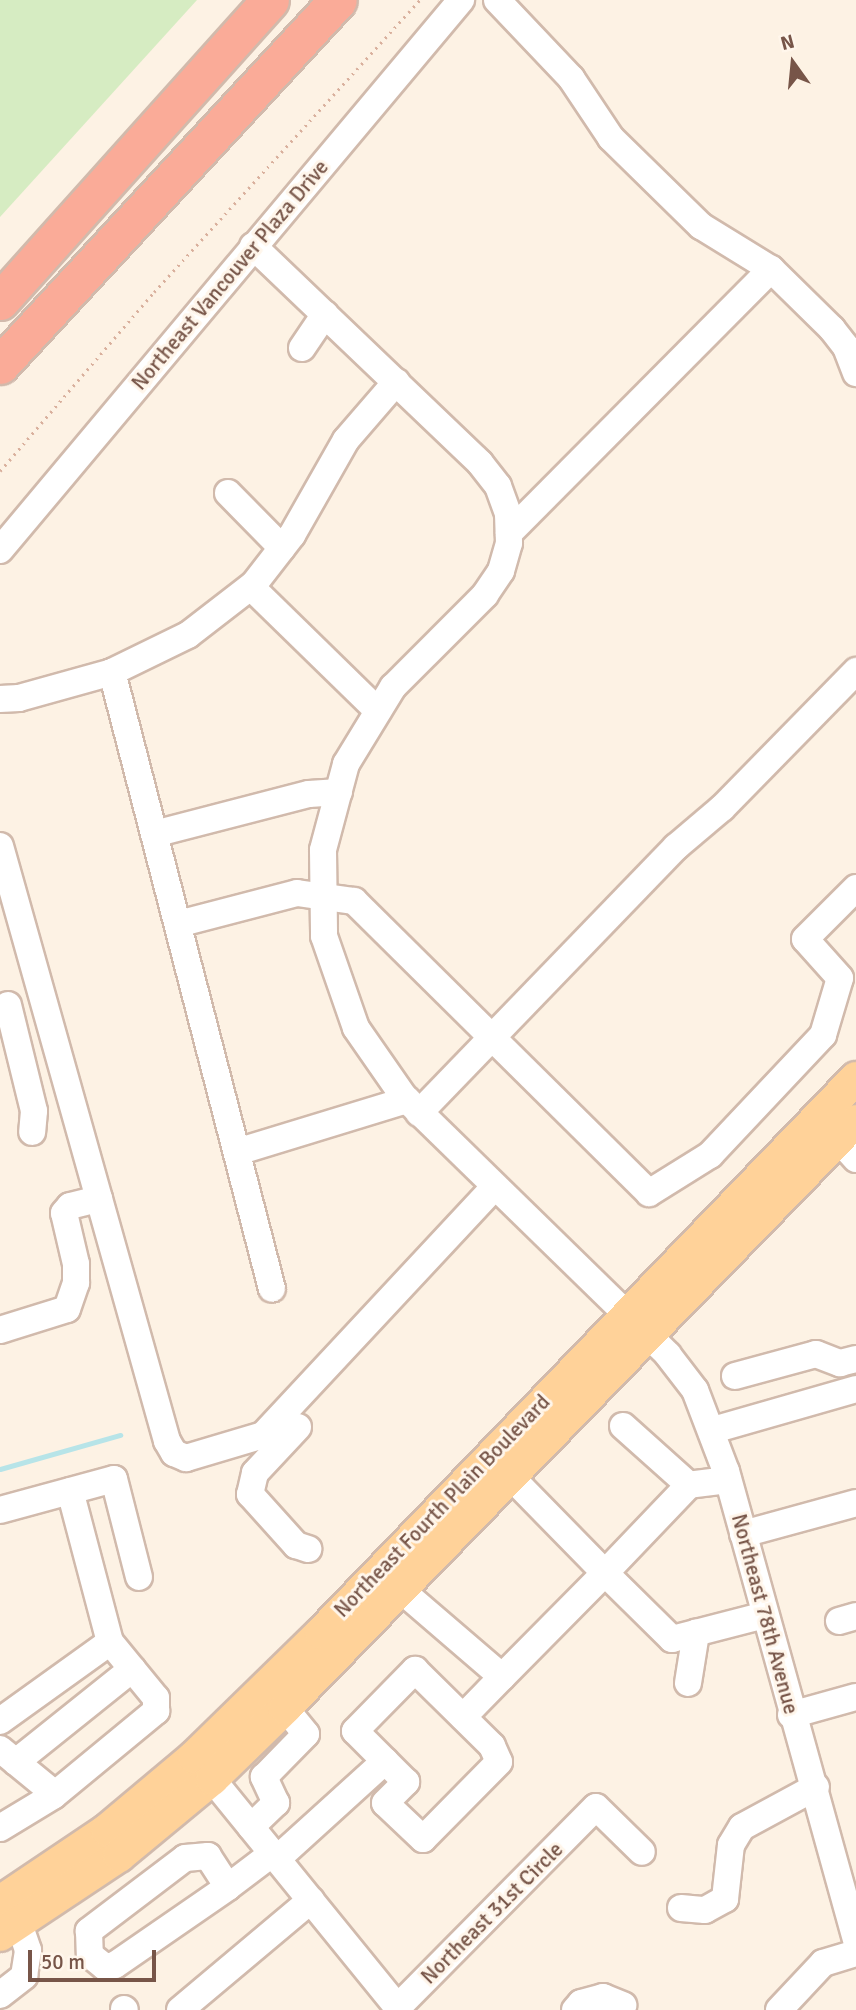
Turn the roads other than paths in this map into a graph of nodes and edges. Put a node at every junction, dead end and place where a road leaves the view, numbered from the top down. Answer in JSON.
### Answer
{"nodes":[{"id":1,"x":270,"y":0,"type":"edge"},
{"id":2,"x":338,"y":0,"type":"edge"},
{"id":3,"x":345,"y":0,"type":"edge"},
{"id":4,"x":461,"y":0,"type":"edge"},
{"id":5,"x":497,"y":0,"type":"edge"},
{"id":6,"x":303,"y":41,"type":"junction"},
{"id":7,"x":254,"y":246,"type":"junction"},
{"id":8,"x":771,"y":269,"type":"junction"},
{"id":9,"x":0,"y":301,"type":"edge"},
{"id":10,"x":325,"y":314,"type":"junction"},
{"id":11,"x":302,"y":348,"type":"dead end"},
{"id":12,"x":0,"y":365,"type":"edge"},
{"id":13,"x":856,"y":373,"type":"edge"},
{"id":14,"x":396,"y":382,"type":"junction"},
{"id":15,"x":228,"y":493,"type":"dead end"},
{"id":16,"x":509,"y":533,"type":"junction"},
{"id":17,"x":282,"y":548,"type":"junction"},
{"id":18,"x":0,"y":550,"type":"edge"},
{"id":19,"x":251,"y":586,"type":"junction"},
{"id":20,"x":856,"y":671,"type":"edge"},
{"id":21,"x":112,"y":672,"type":"junction"},
{"id":22,"x":0,"y":699,"type":"edge"},
{"id":23,"x":378,"y":711,"type":"junction"},
{"id":24,"x":339,"y":792,"type":"junction"},
{"id":25,"x":154,"y":834,"type":"junction"},
{"id":26,"x":0,"y":846,"type":"edge"},
{"id":27,"x":856,"y":888,"type":"edge"},
{"id":28,"x":324,"y":897,"type":"junction"},
{"id":29,"x":178,"y":924,"type":"junction"},
{"id":30,"x":42,"y":996,"type":"junction"},
{"id":31,"x":4,"y":1006,"type":"edge"},
{"id":32,"x":490,"y":1040,"type":"junction"},
{"id":33,"x":856,"y":1078,"type":"edge"},
{"id":34,"x":413,"y":1107,"type":"junction"},
{"id":35,"x":32,"y":1132,"type":"dead end"},
{"id":36,"x":850,"y":1139,"type":"edge"},
{"id":37,"x":237,"y":1152,"type":"junction"},
{"id":38,"x":494,"y":1187,"type":"junction"},
{"id":39,"x":99,"y":1199,"type":"junction"},
{"id":40,"x":272,"y":1289,"type":"dead end"},
{"id":41,"x":635,"y":1325,"type":"junction"},
{"id":42,"x":0,"y":1330,"type":"edge"},
{"id":43,"x":856,"y":1359,"type":"edge"},
{"id":44,"x":735,"y":1376,"type":"dead end"},
{"id":45,"x":856,"y":1389,"type":"edge"},
{"id":46,"x":623,"y":1426,"type":"dead end"},
{"id":47,"x":298,"y":1427,"type":"dead end"},
{"id":48,"x":713,"y":1430,"type":"junction"},
{"id":49,"x":511,"y":1477,"type":"junction"},
{"id":50,"x":728,"y":1480,"type":"junction"},
{"id":51,"x":689,"y":1485,"type":"junction"},
{"id":52,"x":70,"y":1491,"type":"junction"},
{"id":53,"x":856,"y":1503,"type":"edge"},
{"id":54,"x":0,"y":1510,"type":"edge"},
{"id":55,"x":743,"y":1534,"type":"junction"},
{"id":56,"x":308,"y":1549,"type":"dead end"},
{"id":57,"x":606,"y":1573,"type":"junction"},
{"id":58,"x":139,"y":1577,"type":"dead end"},
{"id":59,"x":401,"y":1590,"type":"junction"},
{"id":60,"x":765,"y":1615,"type":"junction"},
{"id":61,"x":321,"y":1633,"type":"junction"},
{"id":62,"x":696,"y":1633,"type":"junction"},
{"id":63,"x":110,"y":1642,"type":"junction"},
{"id":64,"x":132,"y":1669,"type":"junction"},
{"id":65,"x":415,"y":1670,"type":"junction"},
{"id":66,"x":502,"y":1677,"type":"junction"},
{"id":67,"x":688,"y":1683,"type":"dead end"},
{"id":68,"x":856,"y":1697,"type":"edge"},
{"id":69,"x":285,"y":1708,"type":"junction"},
{"id":70,"x":791,"y":1715,"type":"junction"},
{"id":71,"x":463,"y":1717,"type":"junction"},
{"id":72,"x":0,"y":1721,"type":"edge"},
{"id":73,"x":8,"y":1756,"type":"edge"},
{"id":74,"x":385,"y":1761,"type":"junction"},
{"id":75,"x":212,"y":1779,"type":"junction"},
{"id":76,"x":816,"y":1787,"type":"junction"},
{"id":77,"x":55,"y":1794,"type":"junction"},
{"id":78,"x":466,"y":1796,"type":"junction"},
{"id":79,"x":6,"y":1815,"type":"edge"},
{"id":80,"x":251,"y":1826,"type":"junction"},
{"id":81,"x":642,"y":1852,"type":"dead end"},
{"id":82,"x":275,"y":1856,"type":"junction"},
{"id":83,"x":228,"y":1887,"type":"junction"},
{"id":84,"x":311,"y":1900,"type":"junction"},
{"id":85,"x":681,"y":1908,"type":"dead end"},
{"id":86,"x":6,"y":1920,"type":"edge"},
{"id":87,"x":856,"y":1939,"type":"edge"},
{"id":88,"x":856,"y":1953,"type":"edge"},
{"id":89,"x":0,"y":1995,"type":"edge"},
{"id":90,"x":623,"y":2005,"type":"dead end"},
{"id":91,"x":399,"y":2009,"type":"edge"},
{"id":92,"x":180,"y":2010,"type":"edge"},
{"id":93,"x":575,"y":2010,"type":"edge"},
{"id":94,"x":779,"y":2010,"type":"edge"}],
"edges":[{"from":1,"to":9,"type":"highway"},
{"from":2,"to":6,"type":"highway"},
{"from":3,"to":6,"type":"highway"},
{"from":4,"to":7,"type":"street","name":"Northeast Vancouver Plaza Drive"},
{"from":5,"to":8,"type":"street"},
{"from":6,"to":12,"type":"highway"},
{"from":7,"to":10,"type":"street"},
{"from":7,"to":18,"type":"street","name":"Northeast Vancouver Plaza Drive"},
{"from":8,"to":13,"type":"street"},
{"from":8,"to":16,"type":"street"},
{"from":10,"to":11,"type":"street"},
{"from":10,"to":14,"type":"street"},
{"from":14,"to":16,"type":"street"},
{"from":14,"to":17,"type":"street"},
{"from":15,"to":17,"type":"street"},
{"from":16,"to":23,"type":"street","name":"Northeast 78th Avenue"},
{"from":17,"to":19,"type":"street"},
{"from":19,"to":21,"type":"street"},
{"from":19,"to":23,"type":"street"},
{"from":20,"to":32,"type":"street"},
{"from":21,"to":22,"type":"street"},
{"from":21,"to":25,"type":"street"},
{"from":23,"to":24,"type":"street","name":"Northeast 78th Avenue"},
{"from":24,"to":25,"type":"street"},
{"from":24,"to":28,"type":"street","name":"Northeast 78th Avenue"},
{"from":25,"to":29,"type":"street"},
{"from":26,"to":30,"type":"street"},
{"from":27,"to":32,"type":"street"},
{"from":28,"to":29,"type":"street"},
{"from":28,"to":32,"type":"street"},
{"from":28,"to":34,"type":"street","name":"Northeast 78th Avenue"},
{"from":29,"to":37,"type":"street"},
{"from":30,"to":31,"type":"street"},
{"from":30,"to":39,"type":"street"},
{"from":31,"to":35,"type":"street"},
{"from":32,"to":34,"type":"street"},
{"from":33,"to":41,"type":"main road","name":"Northeast Fourth Plain Boulevard"},
{"from":34,"to":37,"type":"street"},
{"from":34,"to":38,"type":"street","name":"Northeast 78th Avenue"},
{"from":36,"to":41,"type":"main road","name":"Northeast Fourth Plain Boulevard"},
{"from":37,"to":40,"type":"street"},
{"from":38,"to":39,"type":"street"},
{"from":38,"to":41,"type":"street","name":"Northeast 78th Avenue"},
{"from":39,"to":42,"type":"street"},
{"from":41,"to":48,"type":"street","name":"Northeast 78th Avenue"},
{"from":41,"to":49,"type":"main road","name":"Northeast Fourth Plain Boulevard"},
{"from":41,"to":61,"type":"main road","name":"Northeast Fourth Plain Boulevard"},
{"from":43,"to":44,"type":"street"},
{"from":45,"to":48,"type":"street"},
{"from":46,"to":51,"type":"street"},
{"from":47,"to":56,"type":"street"},
{"from":48,"to":50,"type":"street","name":"Northeast 78th Avenue"},
{"from":49,"to":57,"type":"street"},
{"from":49,"to":59,"type":"main road","name":"Northeast Fourth Plain Boulevard"},
{"from":50,"to":51,"type":"street"},
{"from":50,"to":55,"type":"street","name":"Northeast 78th Avenue"},
{"from":51,"to":57,"type":"street"},
{"from":52,"to":54,"type":"street"},
{"from":52,"to":58,"type":"street"},
{"from":52,"to":63,"type":"street"},
{"from":53,"to":55,"type":"street"},
{"from":55,"to":60,"type":"street","name":"Northeast 78th Avenue"},
{"from":57,"to":62,"type":"street"},
{"from":57,"to":66,"type":"street"},
{"from":59,"to":66,"type":"street"},
{"from":59,"to":69,"type":"main road","name":"Northeast Fourth Plain Boulevard"},
{"from":60,"to":62,"type":"street"},
{"from":60,"to":70,"type":"street","name":"Northeast 78th Avenue"},
{"from":61,"to":75,"type":"main road"},
{"from":61,"to":86,"type":"main road","name":"Northeast Fourth Plain Boulevard"},
{"from":62,"to":67,"type":"street"},
{"from":63,"to":64,"type":"street"},
{"from":63,"to":72,"type":"street"},
{"from":64,"to":73,"type":"street"},
{"from":64,"to":77,"type":"street"},
{"from":65,"to":71,"type":"street"},
{"from":65,"to":74,"type":"street"},
{"from":65,"to":78,"type":"street"},
{"from":66,"to":71,"type":"street"},
{"from":68,"to":70,"type":"street"},
{"from":69,"to":75,"type":"main road","name":"Northeast Fourth Plain Boulevard"},
{"from":69,"to":80,"type":"street"},
{"from":70,"to":76,"type":"street","name":"Northeast 78th Avenue"},
{"from":71,"to":78,"type":"street"},
{"from":73,"to":77,"type":"street"},
{"from":74,"to":78,"type":"street"},
{"from":74,"to":82,"type":"street"},
{"from":75,"to":80,"type":"street"},
{"from":75,"to":86,"type":"main road","name":"Northeast Fourth Plain Boulevard"},
{"from":76,"to":85,"type":"street"},
{"from":76,"to":87,"type":"street","name":"Northeast 78th Avenue"},
{"from":77,"to":79,"type":"street"},
{"from":80,"to":82,"type":"street"},
{"from":81,"to":91,"type":"street","name":"Northeast 31st Circle"},
{"from":82,"to":83,"type":"street"},
{"from":82,"to":84,"type":"street"},
{"from":83,"to":83,"type":"street"},
{"from":84,"to":91,"type":"street"},
{"from":84,"to":92,"type":"street"},
{"from":86,"to":89,"type":"street"},
{"from":88,"to":94,"type":"street"},
{"from":90,"to":93,"type":"street"}]}
